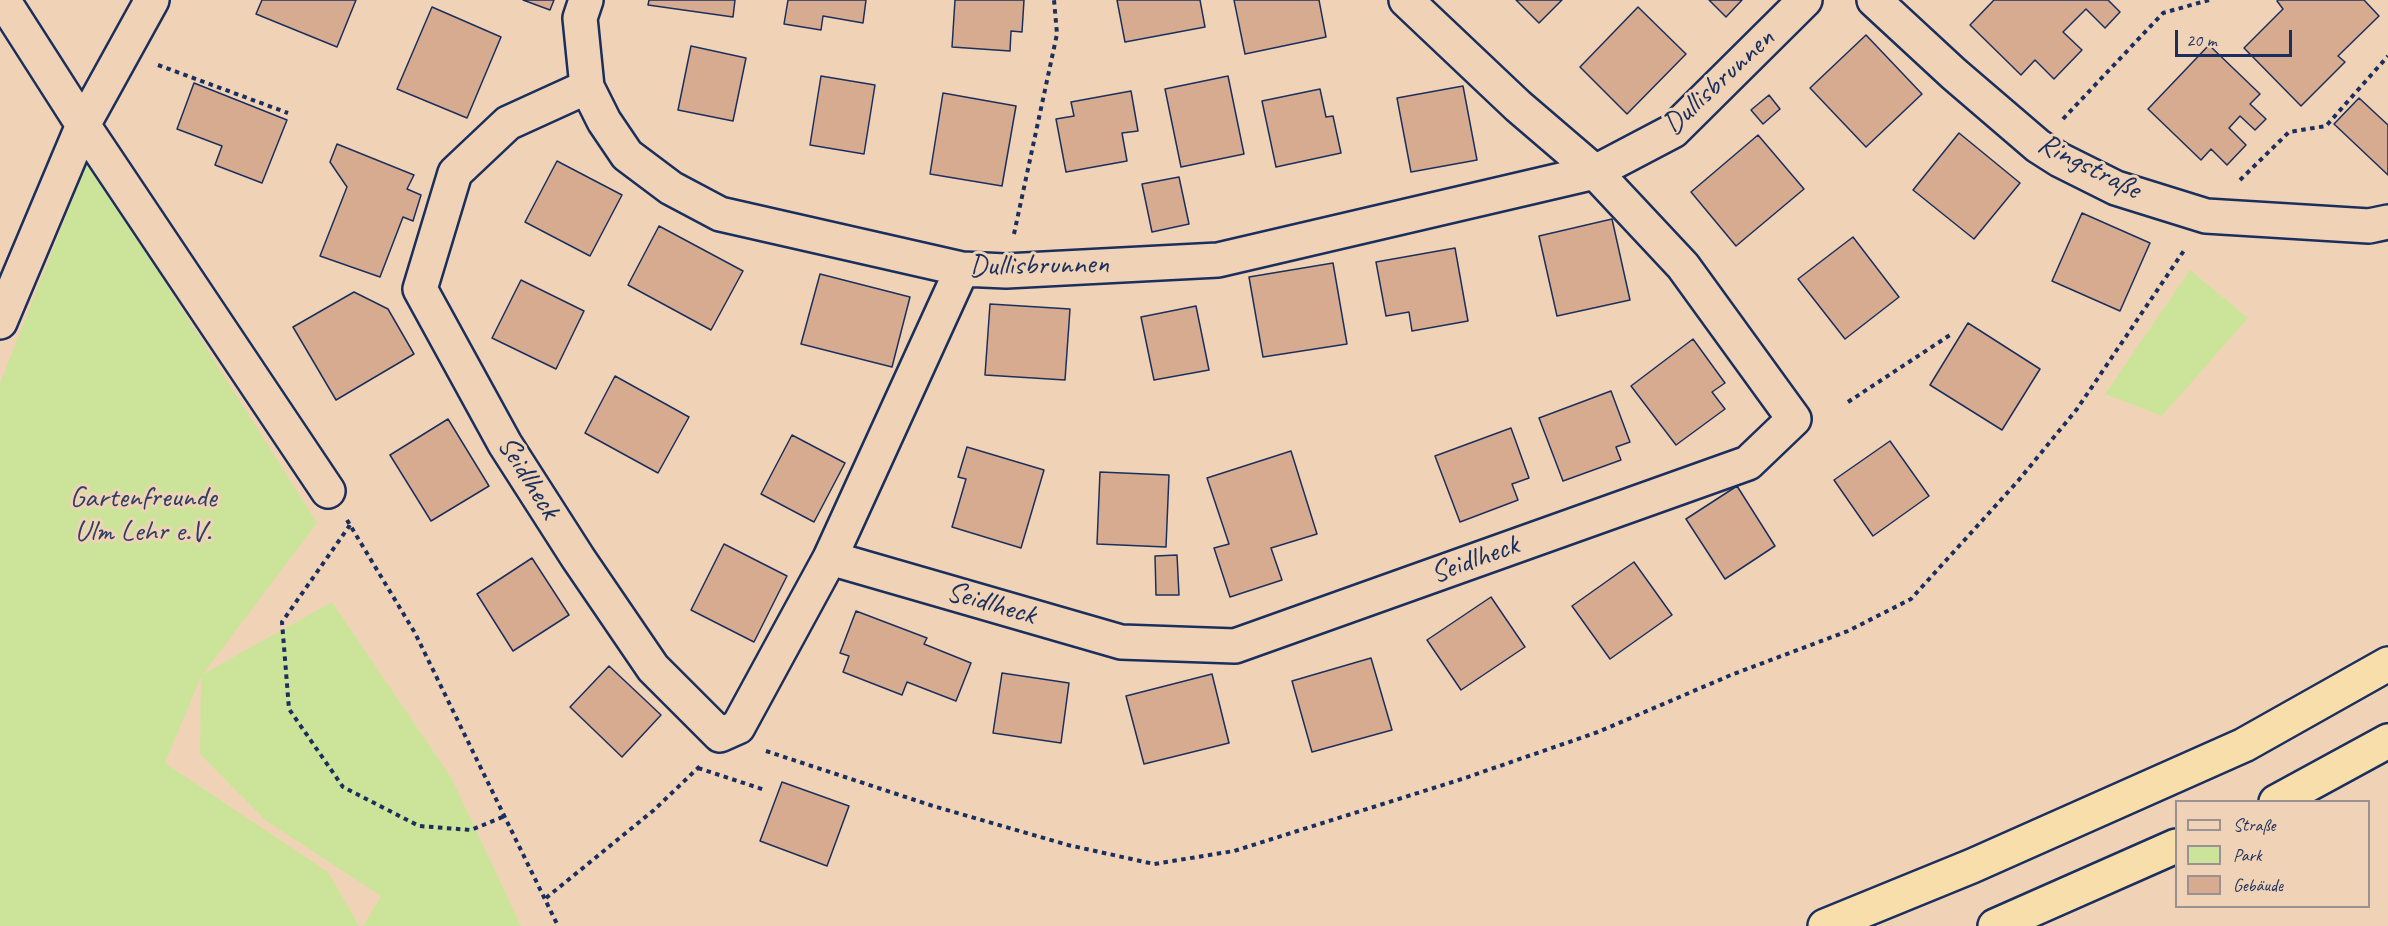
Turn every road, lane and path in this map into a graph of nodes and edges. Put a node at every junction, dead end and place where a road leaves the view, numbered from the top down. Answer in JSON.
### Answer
{"nodes":[{"id":1,"x":3,"y":0,"type":"edge"},
{"id":2,"x":152,"y":0,"type":"edge"},
{"id":3,"x":586,"y":0,"type":"edge"},
{"id":4,"x":1054,"y":0,"type":"edge"},
{"id":5,"x":1406,"y":0,"type":"edge"},
{"id":6,"x":1804,"y":0,"type":"edge"},
{"id":7,"x":1874,"y":0,"type":"edge"},
{"id":8,"x":2209,"y":0,"type":"edge"},
{"id":9,"x":123,"y":53,"type":"junction"},
{"id":10,"x":2388,"y":57,"type":"edge"},
{"id":11,"x":587,"y":87,"type":"junction"},
{"id":12,"x":288,"y":113,"type":"dead end"},
{"id":13,"x":83,"y":125,"type":"junction"},
{"id":14,"x":2038,"y":146,"type":"junction"},
{"id":15,"x":1595,"y":172,"type":"junction"},
{"id":16,"x":2206,"y":216,"type":"junction"},
{"id":17,"x":2388,"y":222,"type":"edge"},
{"id":18,"x":962,"y":268,"type":"junction"},
{"id":19,"x":1006,"y":271,"type":"junction"},
{"id":20,"x":0,"y":322,"type":"edge"},
{"id":21,"x":1950,"y":335,"type":"dead end"},
{"id":22,"x":1848,"y":402,"type":"dead end"},
{"id":23,"x":328,"y":491,"type":"joint"},
{"id":24,"x":350,"y":525,"type":"junction"},
{"id":25,"x":830,"y":558,"type":"junction"},
{"id":26,"x":2388,"y":664,"type":"edge"},
{"id":27,"x":720,"y":735,"type":"junction"},
{"id":28,"x":2388,"y":741,"type":"edge"},
{"id":29,"x":698,"y":768,"type":"junction"},
{"id":30,"x":765,"y":790,"type":"dead end"},
{"id":31,"x":2278,"y":800,"type":"edge"},
{"id":32,"x":505,"y":816,"type":"junction"},
{"id":33,"x":2175,"y":846,"type":"edge"},
{"id":34,"x":546,"y":898,"type":"junction"},
{"id":35,"x":558,"y":926,"type":"edge"},
{"id":36,"x":1825,"y":926,"type":"edge"},
{"id":37,"x":1995,"y":926,"type":"edge"}],
"edges":[{"from":1,"to":13,"type":"street"},
{"from":2,"to":9,"type":"street"},
{"from":3,"to":11,"type":"street","name":"Dullisbrunnen"},
{"from":4,"to":19,"type":"path"},
{"from":5,"to":15,"type":"street"},
{"from":6,"to":15,"type":"street","name":"Dullisbrunnen"},
{"from":7,"to":14,"type":"street","name":"Ringstraße"},
{"from":8,"to":14,"type":"path"},
{"from":9,"to":12,"type":"path"},
{"from":9,"to":13,"type":"street"},
{"from":10,"to":16,"type":"path"},
{"from":11,"to":18,"type":"street","name":"Dullisbrunnen"},
{"from":11,"to":27,"type":"street","name":"Seidlheck"},
{"from":13,"to":20,"type":"street"},
{"from":13,"to":23,"type":"street"},
{"from":14,"to":16,"type":"street","name":"Ringstraße"},
{"from":15,"to":19,"type":"street","name":"Dullisbrunnen"},
{"from":15,"to":25,"type":"street","name":"Seidlheck"},
{"from":16,"to":17,"type":"street","name":"Ringstraße"},
{"from":16,"to":27,"type":"path"},
{"from":18,"to":19,"type":"street","name":"Dullisbrunnen"},
{"from":18,"to":25,"type":"street"},
{"from":21,"to":22,"type":"path"},
{"from":23,"to":24,"type":"path"},
{"from":24,"to":32,"type":"path"},
{"from":24,"to":32,"type":"path"},
{"from":25,"to":27,"type":"street"},
{"from":26,"to":36,"type":"highway"},
{"from":27,"to":29,"type":"path"},
{"from":28,"to":31,"type":"highway"},
{"from":29,"to":30,"type":"path"},
{"from":29,"to":34,"type":"path"},
{"from":32,"to":34,"type":"path"},
{"from":33,"to":37,"type":"highway"},
{"from":34,"to":35,"type":"path"}]}
